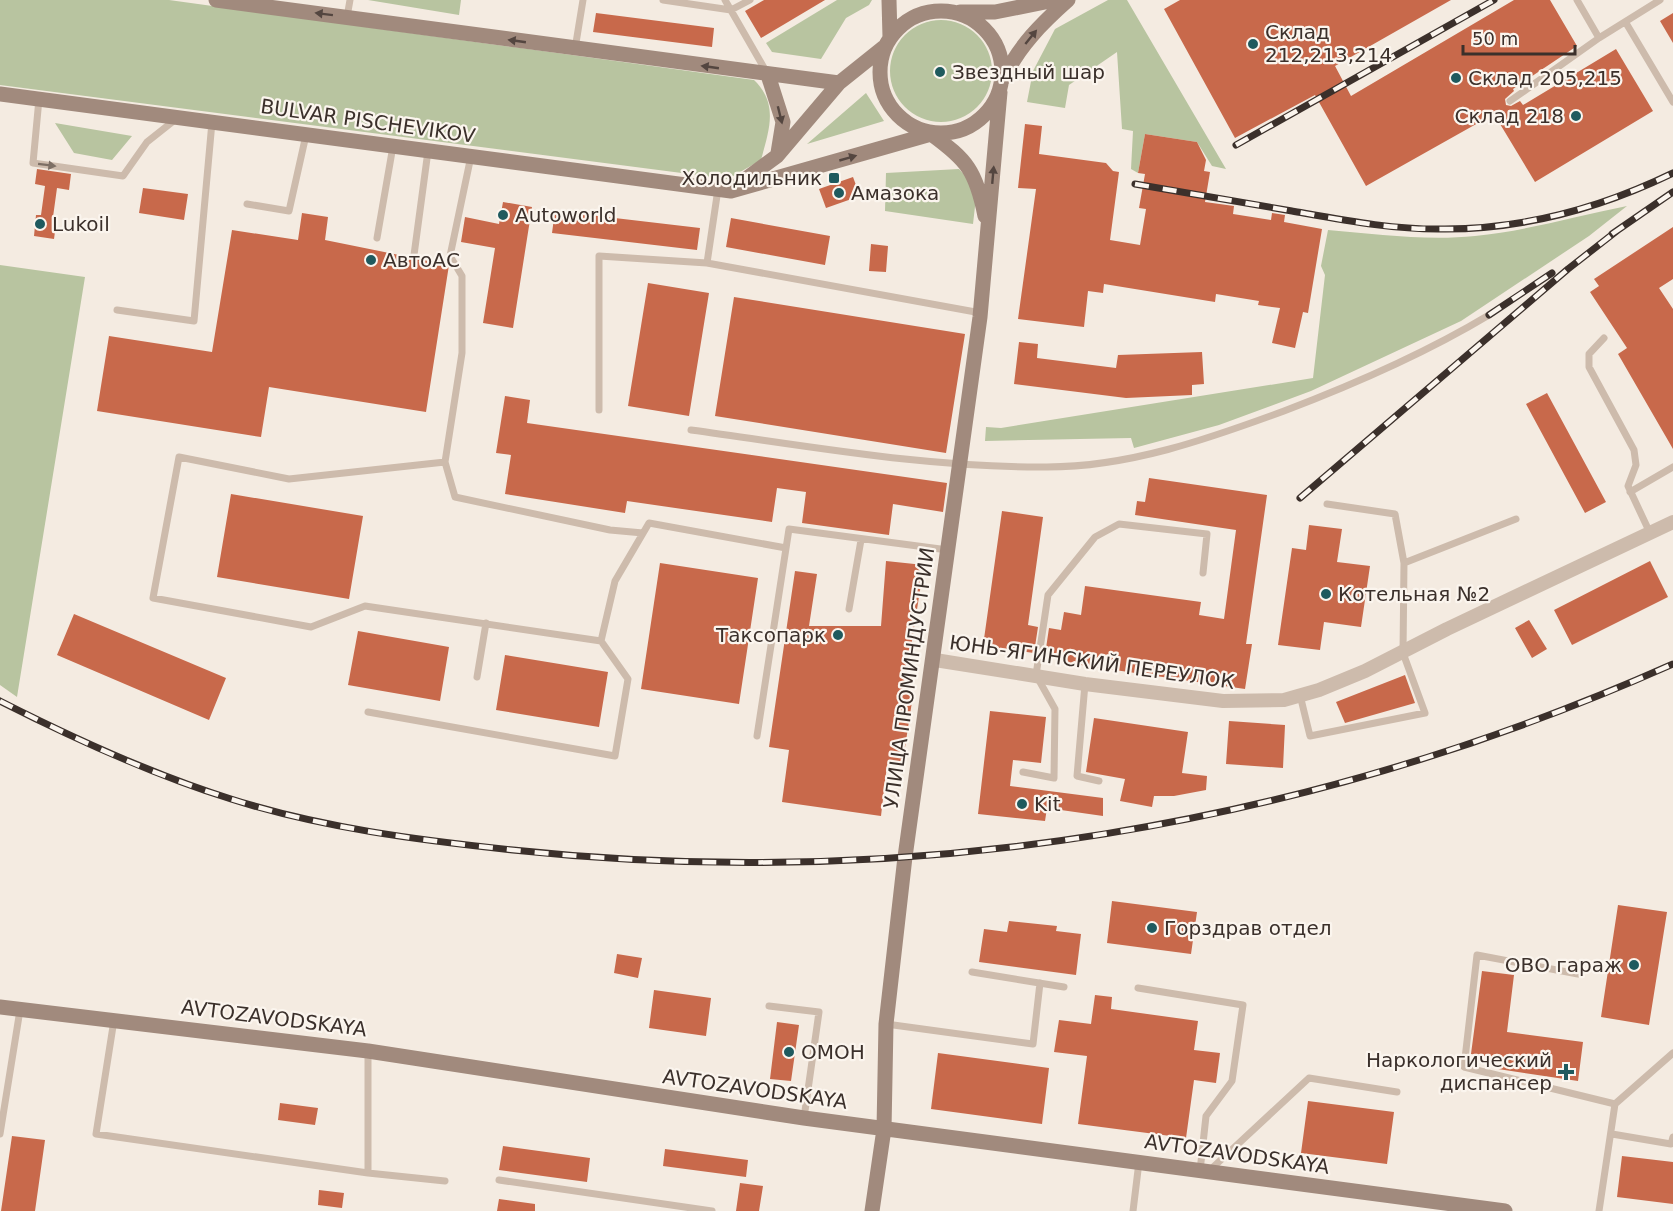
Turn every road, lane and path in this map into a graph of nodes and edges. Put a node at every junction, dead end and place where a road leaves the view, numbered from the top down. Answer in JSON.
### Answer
{"nodes":[{"id":1,"x":216,"y":0,"type":"edge"},
{"id":2,"x":350,"y":0,"type":"edge"},
{"id":3,"x":583,"y":0,"type":"edge"},
{"id":4,"x":663,"y":0,"type":"edge"},
{"id":5,"x":725,"y":0,"type":"edge"},
{"id":6,"x":750,"y":0,"type":"edge"},
{"id":7,"x":889,"y":0,"type":"edge"},
{"id":8,"x":922,"y":0,"type":"edge"},
{"id":9,"x":1055,"y":0,"type":"edge"},
{"id":10,"x":1068,"y":0,"type":"edge"},
{"id":11,"x":1577,"y":0,"type":"edge"},
{"id":12,"x":1660,"y":0,"type":"edge"},
{"id":13,"x":731,"y":10,"type":"junction"},
{"id":14,"x":949,"y":11,"type":"junction"},
{"id":15,"x":347,"y":17,"type":"junction"},
{"id":16,"x":1626,"y":23,"type":"junction"},
{"id":17,"x":1599,"y":38,"type":"junction"},
{"id":18,"x":887,"y":42,"type":"junction"},
{"id":19,"x":575,"y":49,"type":"junction"},
{"id":20,"x":768,"y":75,"type":"junction"},
{"id":21,"x":839,"y":83,"type":"junction"},
{"id":22,"x":1001,"y":87,"type":"junction"},
{"id":23,"x":0,"y":94,"type":"edge"},
{"id":24,"x":39,"y":99,"type":"junction"},
{"id":25,"x":1510,"y":101,"type":"dead end"},
{"id":26,"x":1673,"y":102,"type":"edge"},
{"id":27,"x":178,"y":117,"type":"junction"},
{"id":28,"x":212,"y":122,"type":"junction"},
{"id":29,"x":306,"y":134,"type":"junction"},
{"id":30,"x":931,"y":134,"type":"junction"},
{"id":31,"x":393,"y":146,"type":"junction"},
{"id":32,"x":428,"y":151,"type":"junction"},
{"id":33,"x":471,"y":156,"type":"junction"},
{"id":34,"x":777,"y":156,"type":"junction"},
{"id":35,"x":724,"y":190,"type":"junction"},
{"id":36,"x":247,"y":204,"type":"dead end"},
{"id":37,"x":988,"y":233,"type":"junction"},
{"id":38,"x":377,"y":238,"type":"dead end"},
{"id":39,"x":414,"y":255,"type":"dead end"},
{"id":40,"x":707,"y":263,"type":"junction"},
{"id":41,"x":117,"y":310,"type":"dead end"},
{"id":42,"x":981,"y":313,"type":"junction"},
{"id":43,"x":1489,"y":315,"type":"dead end"},
{"id":44,"x":1604,"y":338,"type":"dead end"},
{"id":45,"x":599,"y":410,"type":"dead end"},
{"id":46,"x":691,"y":430,"type":"dead end"},
{"id":47,"x":445,"y":462,"type":"junction"},
{"id":48,"x":958,"y":465,"type":"junction"},
{"id":49,"x":1673,"y":467,"type":"edge"},
{"id":50,"x":1630,"y":492,"type":"junction"},
{"id":51,"x":1327,"y":504,"type":"dead end"},
{"id":52,"x":1516,"y":519,"type":"dead end"},
{"id":53,"x":1673,"y":522,"type":"edge"},
{"id":54,"x":643,"y":533,"type":"junction"},
{"id":55,"x":1650,"y":534,"type":"junction"},
{"id":56,"x":861,"y":540,"type":"junction"},
{"id":57,"x":786,"y":548,"type":"junction"},
{"id":58,"x":948,"y":550,"type":"junction"},
{"id":59,"x":1404,"y":563,"type":"junction"},
{"id":60,"x":1203,"y":573,"type":"dead end"},
{"id":61,"x":849,"y":609,"type":"dead end"},
{"id":62,"x":486,"y":623,"type":"junction"},
{"id":63,"x":601,"y":641,"type":"junction"},
{"id":64,"x":1403,"y":653,"type":"junction"},
{"id":65,"x":935,"y":660,"type":"junction"},
{"id":66,"x":1036,"y":675,"type":"junction"},
{"id":67,"x":477,"y":677,"type":"dead end"},
{"id":68,"x":1085,"y":684,"type":"junction"},
{"id":69,"x":1300,"y":695,"type":"junction"},
{"id":70,"x":368,"y":712,"type":"dead end"},
{"id":71,"x":756,"y":736,"type":"dead end"},
{"id":72,"x":1023,"y":772,"type":"dead end"},
{"id":73,"x":1099,"y":781,"type":"dead end"},
{"id":74,"x":972,"y":972,"type":"dead end"},
{"id":75,"x":1578,"y":974,"type":"dead end"},
{"id":76,"x":1040,"y":983,"type":"junction"},
{"id":77,"x":1064,"y":987,"type":"dead end"},
{"id":78,"x":1138,"y":988,"type":"dead end"},
{"id":79,"x":770,"y":1006,"type":"dead end"},
{"id":80,"x":0,"y":1007,"type":"edge"},
{"id":81,"x":20,"y":1010,"type":"junction"},
{"id":82,"x":114,"y":1020,"type":"junction"},
{"id":83,"x":886,"y":1024,"type":"junction"},
{"id":84,"x":368,"y":1051,"type":"junction"},
{"id":85,"x":1673,"y":1053,"type":"edge"},
{"id":86,"x":1397,"y":1092,"type":"dead end"},
{"id":87,"x":1615,"y":1104,"type":"junction"},
{"id":88,"x":804,"y":1118,"type":"junction"},
{"id":89,"x":884,"y":1129,"type":"junction"},
{"id":90,"x":0,"y":1134,"type":"edge"},
{"id":91,"x":1612,"y":1134,"type":"junction"},
{"id":92,"x":1673,"y":1137,"type":"edge"},
{"id":93,"x":1139,"y":1162,"type":"junction"},
{"id":94,"x":1204,"y":1171,"type":"junction"},
{"id":95,"x":368,"y":1173,"type":"junction"},
{"id":96,"x":499,"y":1180,"type":"dead end"},
{"id":97,"x":445,"y":1181,"type":"dead end"},
{"id":98,"x":712,"y":1211,"type":"edge"},
{"id":99,"x":873,"y":1211,"type":"edge"},
{"id":100,"x":1133,"y":1211,"type":"edge"},
{"id":101,"x":1505,"y":1211,"type":"edge"},
{"id":102,"x":1599,"y":1211,"type":"edge"}],
"edges":[{"from":15,"to":1,"type":"main road","one_way":true},
{"from":2,"to":15,"type":"lane"},
{"from":3,"to":19,"type":"lane"},
{"from":4,"to":13,"type":"lane"},
{"from":5,"to":13,"type":"lane"},
{"from":6,"to":13,"type":"lane"},
{"from":7,"to":18,"type":"main road"},
{"from":8,"to":14,"type":"main road"},
{"from":9,"to":14,"type":"main road"},
{"from":22,"to":10,"type":"main road","name":"BULVAR PISCHEVIKOV","one_way":true},
{"from":11,"to":17,"type":"lane"},
{"from":12,"to":16,"type":"lane"},
{"from":13,"to":20,"type":"lane"},
{"from":14,"to":18,"type":"main road"},
{"from":14,"to":22,"type":"main road"},
{"from":19,"to":15,"type":"main road","one_way":true},
{"from":16,"to":17,"type":"lane"},
{"from":16,"to":26,"type":"lane"},
{"from":17,"to":25,"type":"lane"},
{"from":18,"to":21,"type":"main road"},
{"from":18,"to":30,"type":"main road"},
{"from":20,"to":19,"type":"main road","one_way":true},
{"from":20,"to":21,"type":"main road"},
{"from":20,"to":34,"type":"main road","one_way":true},
{"from":21,"to":34,"type":"main road"},
{"from":22,"to":30,"type":"main road","name":"BULVAR PISCHEVIKOV"},
{"from":37,"to":22,"type":"main road","name":"УЛИЦА ПРОМИНДУСТРИИ","one_way":true},
{"from":23,"to":24,"type":"main road","name":"BULVAR PISCHEVIKOV"},
{"from":24,"to":27,"type":"main road","name":"BULVAR PISCHEVIKOV"},
{"from":24,"to":27,"type":"lane","one_way":true},
{"from":27,"to":28,"type":"main road","name":"BULVAR PISCHEVIKOV"},
{"from":28,"to":29,"type":"main road","name":"BULVAR PISCHEVIKOV"},
{"from":28,"to":41,"type":"lane"},
{"from":29,"to":31,"type":"main road","name":"BULVAR PISCHEVIKOV"},
{"from":29,"to":36,"type":"lane"},
{"from":35,"to":30,"type":"main road","name":"BULVAR PISCHEVIKOV","one_way":true},
{"from":30,"to":37,"type":"main road"},
{"from":31,"to":32,"type":"main road","name":"BULVAR PISCHEVIKOV"},
{"from":31,"to":38,"type":"lane"},
{"from":32,"to":33,"type":"main road","name":"BULVAR PISCHEVIKOV"},
{"from":32,"to":39,"type":"lane"},
{"from":33,"to":35,"type":"main road","name":"BULVAR PISCHEVIKOV"},
{"from":33,"to":47,"type":"lane"},
{"from":34,"to":35,"type":"main road"},
{"from":35,"to":40,"type":"lane"},
{"from":37,"to":42,"type":"main road","name":"УЛИЦА ПРОМИНДУСТРИИ"},
{"from":40,"to":42,"type":"lane"},
{"from":40,"to":45,"type":"lane"},
{"from":42,"to":48,"type":"main road","name":"УЛИЦА ПРОМИНДУСТРИИ"},
{"from":43,"to":48,"type":"lane"},
{"from":44,"to":50,"type":"lane"},
{"from":46,"to":48,"type":"lane"},
{"from":47,"to":54,"type":"lane"},
{"from":47,"to":62,"type":"lane"},
{"from":48,"to":58,"type":"main road","name":"УЛИЦА ПРОМИНДУСТРИИ"},
{"from":49,"to":50,"type":"lane"},
{"from":50,"to":55,"type":"lane"},
{"from":51,"to":59,"type":"lane"},
{"from":52,"to":59,"type":"lane"},
{"from":53,"to":55,"type":"street","name":"ЮНЬ-ЯГИНСКИЙ ПЕРЕУЛОК"},
{"from":54,"to":57,"type":"lane"},
{"from":54,"to":63,"type":"lane"},
{"from":55,"to":64,"type":"street","name":"ЮНЬ-ЯГИНСКИЙ ПЕРЕУЛОК"},
{"from":56,"to":57,"type":"lane"},
{"from":56,"to":58,"type":"lane"},
{"from":56,"to":61,"type":"lane"},
{"from":57,"to":71,"type":"lane"},
{"from":58,"to":65,"type":"main road","name":"УЛИЦА ПРОМИНДУСТРИИ"},
{"from":59,"to":64,"type":"lane"},
{"from":60,"to":66,"type":"lane"},
{"from":62,"to":63,"type":"lane"},
{"from":62,"to":67,"type":"lane"},
{"from":63,"to":70,"type":"lane"},
{"from":64,"to":69,"type":"street","name":"ЮНЬ-ЯГИНСКИЙ ПЕРЕУЛОК"},
{"from":64,"to":69,"type":"lane"},
{"from":65,"to":66,"type":"street","name":"ЮНЬ-ЯГИНСКИЙ ПЕРЕУЛОК"},
{"from":65,"to":83,"type":"main road","name":"УЛИЦА ПРОМИНДУСТРИИ"},
{"from":66,"to":68,"type":"street","name":"ЮНЬ-ЯГИНСКИЙ ПЕРЕУЛОК"},
{"from":66,"to":72,"type":"lane"},
{"from":68,"to":69,"type":"street","name":"ЮНЬ-ЯГИНСКИЙ ПЕРЕУЛОК"},
{"from":68,"to":73,"type":"lane"},
{"from":74,"to":76,"type":"lane"},
{"from":75,"to":87,"type":"lane"},
{"from":76,"to":77,"type":"lane"},
{"from":76,"to":83,"type":"lane"},
{"from":78,"to":94,"type":"lane"},
{"from":79,"to":88,"type":"lane"},
{"from":80,"to":81,"type":"main road","name":"AVTOZAVODSKAYA"},
{"from":81,"to":82,"type":"main road","name":"AVTOZAVODSKAYA"},
{"from":81,"to":90,"type":"lane"},
{"from":82,"to":84,"type":"main road","name":"AVTOZAVODSKAYA"},
{"from":82,"to":95,"type":"lane"},
{"from":83,"to":89,"type":"main road","name":"УЛИЦА ПРОМИНДУСТРИИ"},
{"from":84,"to":88,"type":"main road","name":"AVTOZAVODSKAYA"},
{"from":84,"to":95,"type":"lane"},
{"from":85,"to":87,"type":"lane"},
{"from":86,"to":94,"type":"lane"},
{"from":87,"to":91,"type":"lane"},
{"from":88,"to":89,"type":"main road","name":"AVTOZAVODSKAYA"},
{"from":89,"to":93,"type":"main road","name":"AVTOZAVODSKAYA"},
{"from":89,"to":99,"type":"main road","name":"УЛИЦА ПРОМИНДУСТРИИ"},
{"from":91,"to":92,"type":"lane"},
{"from":91,"to":102,"type":"lane"},
{"from":93,"to":94,"type":"main road","name":"AVTOZAVODSKAYA"},
{"from":93,"to":100,"type":"lane"},
{"from":94,"to":101,"type":"main road","name":"AVTOZAVODSKAYA"},
{"from":95,"to":97,"type":"lane"},
{"from":96,"to":98,"type":"lane"}]}
